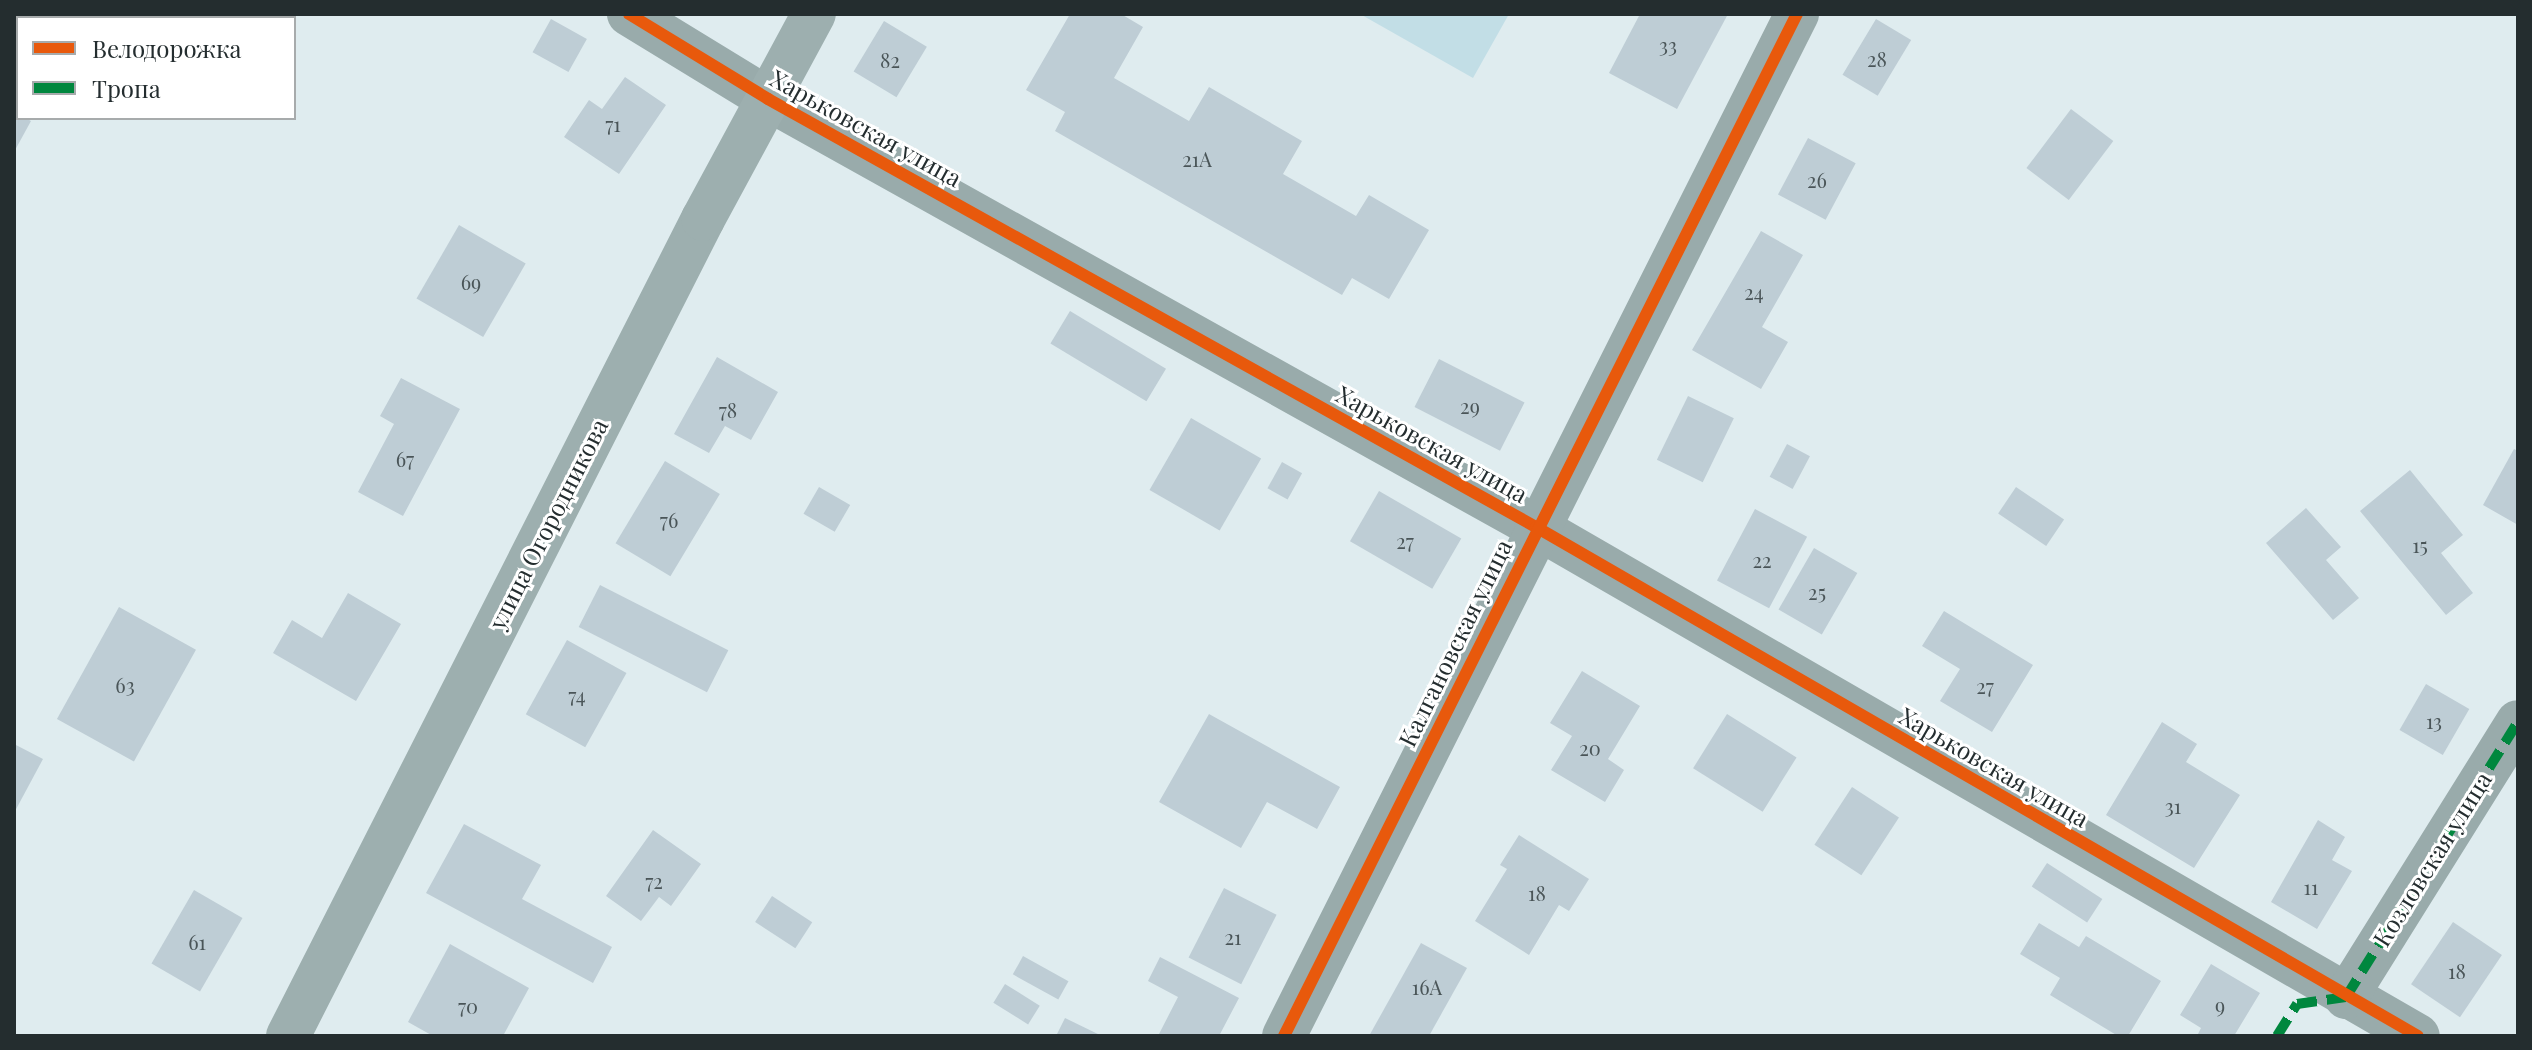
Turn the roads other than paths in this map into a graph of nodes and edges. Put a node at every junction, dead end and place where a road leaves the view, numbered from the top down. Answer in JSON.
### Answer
{"nodes":[{"id":1,"x":629,"y":14,"type":"edge"},
{"id":2,"x":814,"y":14,"type":"edge"},
{"id":3,"x":1797,"y":14,"type":"edge"},
{"id":4,"x":768,"y":99,"type":"junction"},
{"id":5,"x":1536,"y":527,"type":"junction"},
{"id":6,"x":2518,"y":722,"type":"edge"},
{"id":7,"x":2346,"y":997,"type":"junction"},
{"id":8,"x":288,"y":1036,"type":"edge"},
{"id":9,"x":1284,"y":1036,"type":"edge"},
{"id":10,"x":2418,"y":1036,"type":"edge"}],
"edges":[{"from":1,"to":4,"type":"street","name":"Харьковская улица"},
{"from":2,"to":4,"type":"main road","name":"улица Огородникова"},
{"from":3,"to":5,"type":"street","name":"Калгановская улица"},
{"from":4,"to":5,"type":"street","name":"Харьковская улица"},
{"from":4,"to":8,"type":"main road","name":"улица Огородникова"},
{"from":5,"to":7,"type":"street","name":"Харьковская улица"},
{"from":5,"to":9,"type":"street","name":"Калгановская улица"},
{"from":6,"to":7,"type":"street","name":"Козловская улица"},
{"from":7,"to":10,"type":"street","name":"Харьковская улица"}]}
